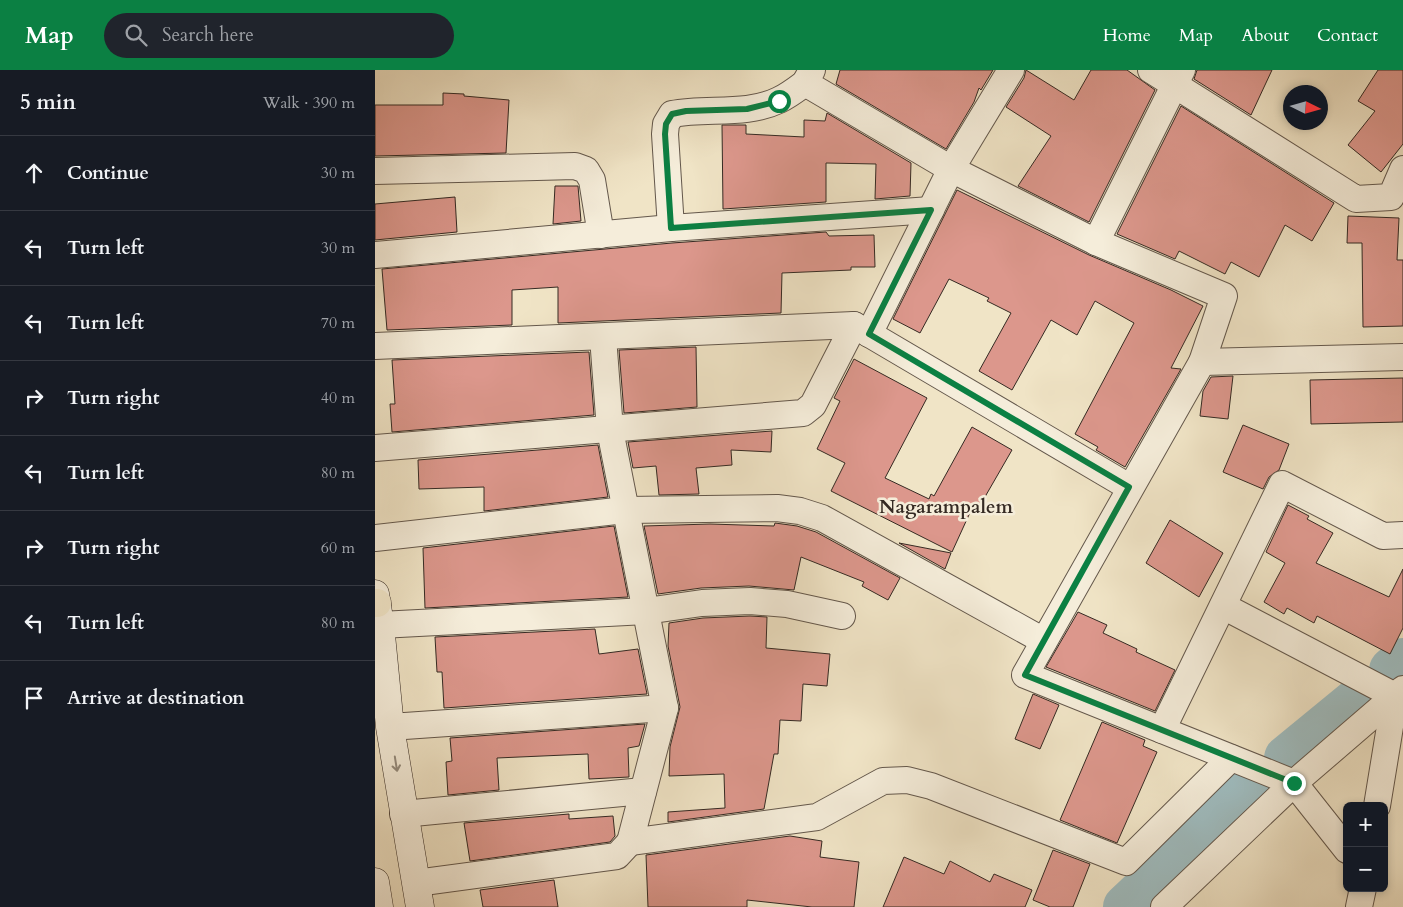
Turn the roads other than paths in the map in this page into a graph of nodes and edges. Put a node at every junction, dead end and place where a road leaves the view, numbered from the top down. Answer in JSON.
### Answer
{"nodes":[{"id":1,"x":1011,"y":70,"type":"edge"},
{"id":2,"x":1151,"y":70,"type":"edge"},
{"id":3,"x":809,"y":77,"type":"edge"},
{"id":4,"x":1178,"y":77,"type":"edge"},
{"id":5,"x":951,"y":169,"type":"junction"},
{"id":6,"x":1403,"y":169,"type":"edge"},
{"id":7,"x":375,"y":171,"type":"edge"},
{"id":8,"x":931,"y":210,"type":"junction"},
{"id":9,"x":671,"y":228,"type":"junction"},
{"id":10,"x":601,"y":235,"type":"junction"},
{"id":11,"x":1095,"y":242,"type":"junction"},
{"id":12,"x":375,"y":255,"type":"edge"},
{"id":13,"x":862,"y":330,"type":"junction"},
{"id":14,"x":603,"y":337,"type":"junction"},
{"id":15,"x":375,"y":346,"type":"edge"},
{"id":16,"x":1403,"y":357,"type":"edge"},
{"id":17,"x":1201,"y":362,"type":"junction"},
{"id":18,"x":610,"y":430,"type":"junction"},
{"id":19,"x":375,"y":448,"type":"edge"},
{"id":20,"x":1129,"y":487,"type":"junction"},
{"id":21,"x":625,"y":510,"type":"junction"},
{"id":22,"x":1403,"y":535,"type":"edge"},
{"id":23,"x":375,"y":538,"type":"edge"},
{"id":24,"x":1223,"y":606,"type":"junction"},
{"id":25,"x":377,"y":607,"type":"edge"},
{"id":26,"x":646,"y":611,"type":"junction"},
{"id":27,"x":842,"y":616,"type":"dead end"},
{"id":28,"x":1044,"y":641,"type":"junction"},
{"id":29,"x":1399,"y":692,"type":"edge"},
{"id":30,"x":665,"y":708,"type":"junction"},
{"id":31,"x":390,"y":727,"type":"junction"},
{"id":32,"x":1163,"y":730,"type":"junction"},
{"id":33,"x":1231,"y":758,"type":"junction"},
{"id":34,"x":1294,"y":783,"type":"junction"},
{"id":35,"x":643,"y":791,"type":"junction"},
{"id":36,"x":1378,"y":802,"type":"edge"},
{"id":37,"x":403,"y":814,"type":"junction"},
{"id":38,"x":630,"y":842,"type":"junction"},
{"id":39,"x":1345,"y":847,"type":"edge"},
{"id":40,"x":375,"y":882,"type":"edge"},
{"id":41,"x":1362,"y":892,"type":"edge"},
{"id":42,"x":418,"y":895,"type":"edge"},
{"id":43,"x":379,"y":907,"type":"edge"},
{"id":44,"x":1164,"y":907,"type":"edge"},
{"id":45,"x":1359,"y":907,"type":"edge"}],
"edges":[{"from":1,"to":5,"type":"street"},
{"from":2,"to":4,"type":"street"},
{"from":3,"to":5,"type":"street"},
{"from":3,"to":9,"type":"street"},
{"from":4,"to":6,"type":"street"},
{"from":4,"to":11,"type":"street"},
{"from":5,"to":8,"type":"street"},
{"from":5,"to":11,"type":"street"},
{"from":7,"to":10,"type":"street"},
{"from":8,"to":9,"type":"street"},
{"from":8,"to":13,"type":"street"},
{"from":9,"to":10,"type":"street"},
{"from":10,"to":12,"type":"street"},
{"from":11,"to":17,"type":"street"},
{"from":13,"to":14,"type":"street"},
{"from":13,"to":18,"type":"street"},
{"from":13,"to":20,"type":"street"},
{"from":14,"to":15,"type":"street"},
{"from":14,"to":18,"type":"street"},
{"from":16,"to":17,"type":"street"},
{"from":17,"to":20,"type":"street"},
{"from":18,"to":19,"type":"street"},
{"from":18,"to":21,"type":"street"},
{"from":20,"to":28,"type":"street"},
{"from":21,"to":23,"type":"street"},
{"from":21,"to":26,"type":"street"},
{"from":21,"to":28,"type":"street"},
{"from":22,"to":24,"type":"street"},
{"from":24,"to":29,"type":"street"},
{"from":24,"to":32,"type":"street"},
{"from":25,"to":26,"type":"street"},
{"from":25,"to":31,"type":"main road"},
{"from":26,"to":27,"type":"street"},
{"from":26,"to":30,"type":"street"},
{"from":28,"to":32,"type":"street"},
{"from":29,"to":34,"type":"street"},
{"from":29,"to":36,"type":"street"},
{"from":30,"to":31,"type":"street"},
{"from":30,"to":35,"type":"street"},
{"from":31,"to":37,"type":"main road","one_way":true},
{"from":32,"to":33,"type":"street"},
{"from":33,"to":34,"type":"street"},
{"from":33,"to":38,"type":"street"},
{"from":34,"to":39,"type":"street"},
{"from":34,"to":44,"type":"street"},
{"from":35,"to":37,"type":"street"},
{"from":35,"to":38,"type":"street"},
{"from":37,"to":42,"type":"main road"},
{"from":38,"to":42,"type":"street"},
{"from":40,"to":43,"type":"main road"},
{"from":41,"to":45,"type":"street"}]}
